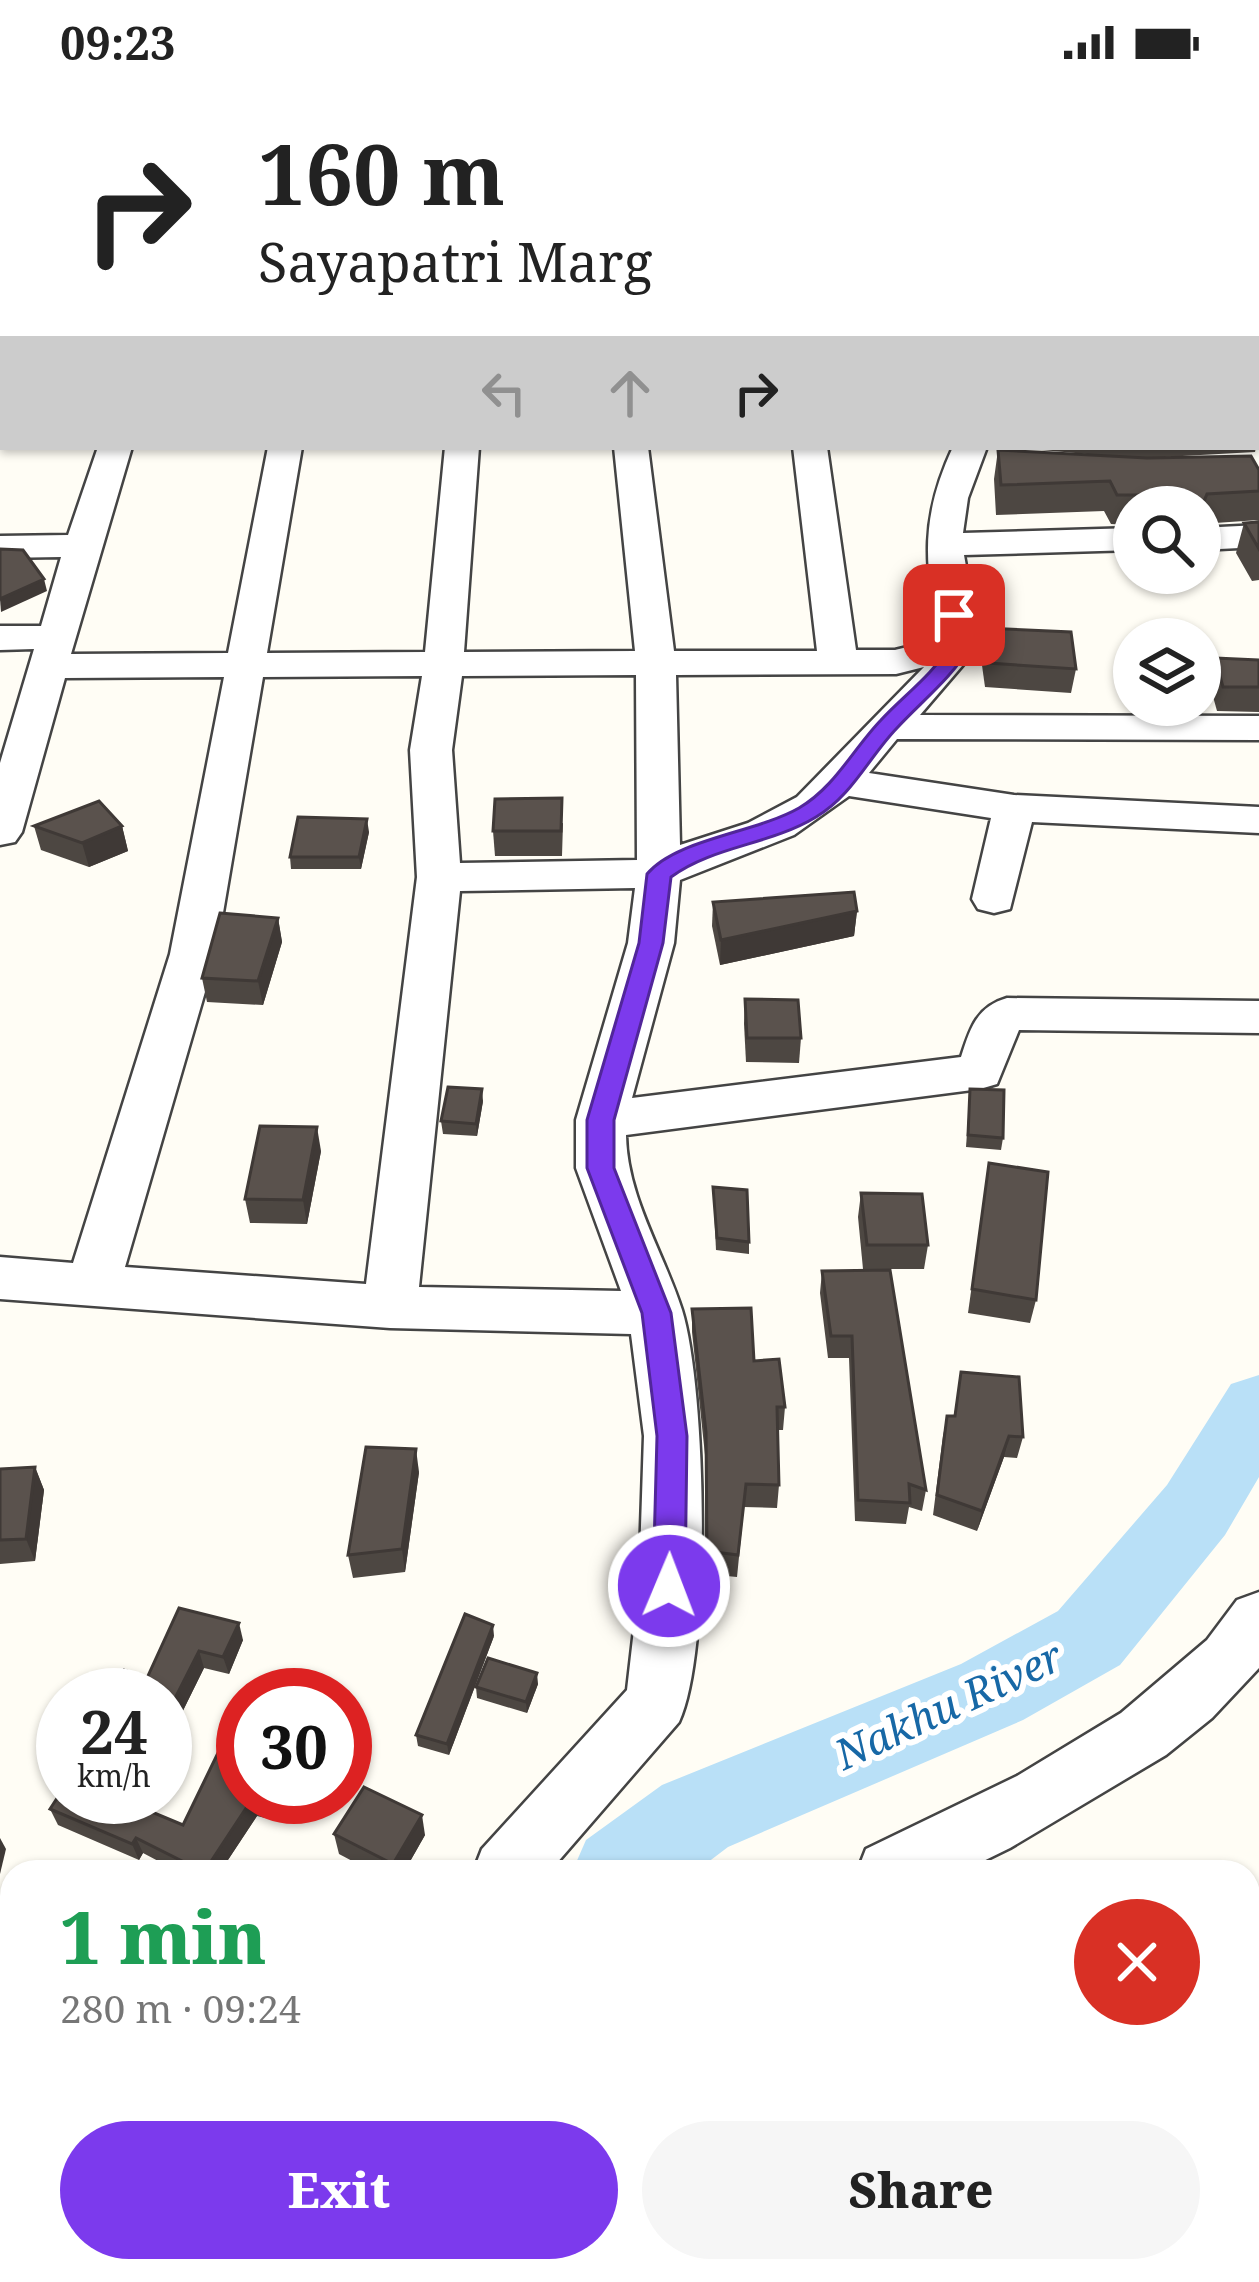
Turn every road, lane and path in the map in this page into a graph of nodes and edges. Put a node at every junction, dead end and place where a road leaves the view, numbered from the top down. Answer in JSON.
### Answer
{"nodes":[{"id":1,"x":114,"y":450,"type":"edge"},
{"id":2,"x":284,"y":450,"type":"edge"},
{"id":3,"x":462,"y":450,"type":"edge"},
{"id":4,"x":631,"y":450,"type":"edge"},
{"id":5,"x":810,"y":450,"type":"edge"},
{"id":6,"x":980,"y":458,"type":"edge"},
{"id":7,"x":1259,"y":536,"type":"edge"},
{"id":8,"x":1221,"y":537,"type":"edge"},
{"id":9,"x":1113,"y":540,"type":"edge"},
{"id":10,"x":942,"y":545,"type":"junction"},
{"id":11,"x":81,"y":546,"type":"junction"},
{"id":12,"x":0,"y":547,"type":"edge"},
{"id":13,"x":0,"y":638,"type":"edge"},
{"id":14,"x":961,"y":645,"type":"junction"},
{"id":15,"x":53,"y":652,"type":"junction"},
{"id":16,"x":838,"y":662,"type":"junction"},
{"id":17,"x":444,"y":664,"type":"junction"},
{"id":18,"x":656,"y":667,"type":"junction"},
{"id":19,"x":244,"y":668,"type":"junction"},
{"id":20,"x":886,"y":727,"type":"junction"},
{"id":21,"x":1259,"y":728,"type":"edge"},
{"id":22,"x":844,"y":782,"type":"junction"},
{"id":23,"x":1014,"y":808,"type":"junction"},
{"id":24,"x":1259,"y":820,"type":"edge"},
{"id":25,"x":0,"y":832,"type":"edge"},
{"id":26,"x":659,"y":874,"type":"junction"},
{"id":27,"x":439,"y":878,"type":"junction"},
{"id":28,"x":994,"y":899,"type":"dead end"},
{"id":29,"x":1259,"y":1018,"type":"edge"},
{"id":30,"x":601,"y":1120,"type":"junction"},
{"id":31,"x":0,"y":1278,"type":"edge"},
{"id":32,"x":93,"y":1285,"type":"junction"},
{"id":33,"x":390,"y":1307,"type":"junction"},
{"id":34,"x":656,"y":1313,"type":"junction"},
{"id":35,"x":1259,"y":1619,"type":"edge"},
{"id":36,"x":517,"y":1860,"type":"edge"},
{"id":37,"x":917,"y":1860,"type":"edge"}],
"edges":[{"from":1,"to":11,"type":"street"},
{"from":2,"to":19,"type":"street"},
{"from":3,"to":17,"type":"street"},
{"from":4,"to":18,"type":"street"},
{"from":5,"to":16,"type":"street"},
{"from":6,"to":10,"type":"street"},
{"from":7,"to":8,"type":"street"},
{"from":9,"to":10,"type":"street"},
{"from":10,"to":14,"type":"street"},
{"from":11,"to":12,"type":"street"},
{"from":11,"to":15,"type":"street"},
{"from":13,"to":15,"type":"street"},
{"from":14,"to":16,"type":"street"},
{"from":14,"to":20,"type":"street"},
{"from":15,"to":19,"type":"street"},
{"from":15,"to":25,"type":"street"},
{"from":16,"to":18,"type":"street"},
{"from":17,"to":18,"type":"street"},
{"from":17,"to":19,"type":"street"},
{"from":17,"to":27,"type":"street"},
{"from":18,"to":26,"type":"street"},
{"from":19,"to":32,"type":"street"},
{"from":20,"to":21,"type":"street"},
{"from":20,"to":22,"type":"street"},
{"from":22,"to":23,"type":"street"},
{"from":22,"to":26,"type":"street"},
{"from":23,"to":24,"type":"street"},
{"from":23,"to":28,"type":"street"},
{"from":26,"to":27,"type":"street"},
{"from":26,"to":30,"type":"street"},
{"from":27,"to":33,"type":"street"},
{"from":29,"to":30,"type":"street"},
{"from":30,"to":34,"type":"street"},
{"from":31,"to":32,"type":"street"},
{"from":32,"to":33,"type":"street"},
{"from":33,"to":34,"type":"street"},
{"from":34,"to":36,"type":"street"},
{"from":35,"to":37,"type":"street"}]}
